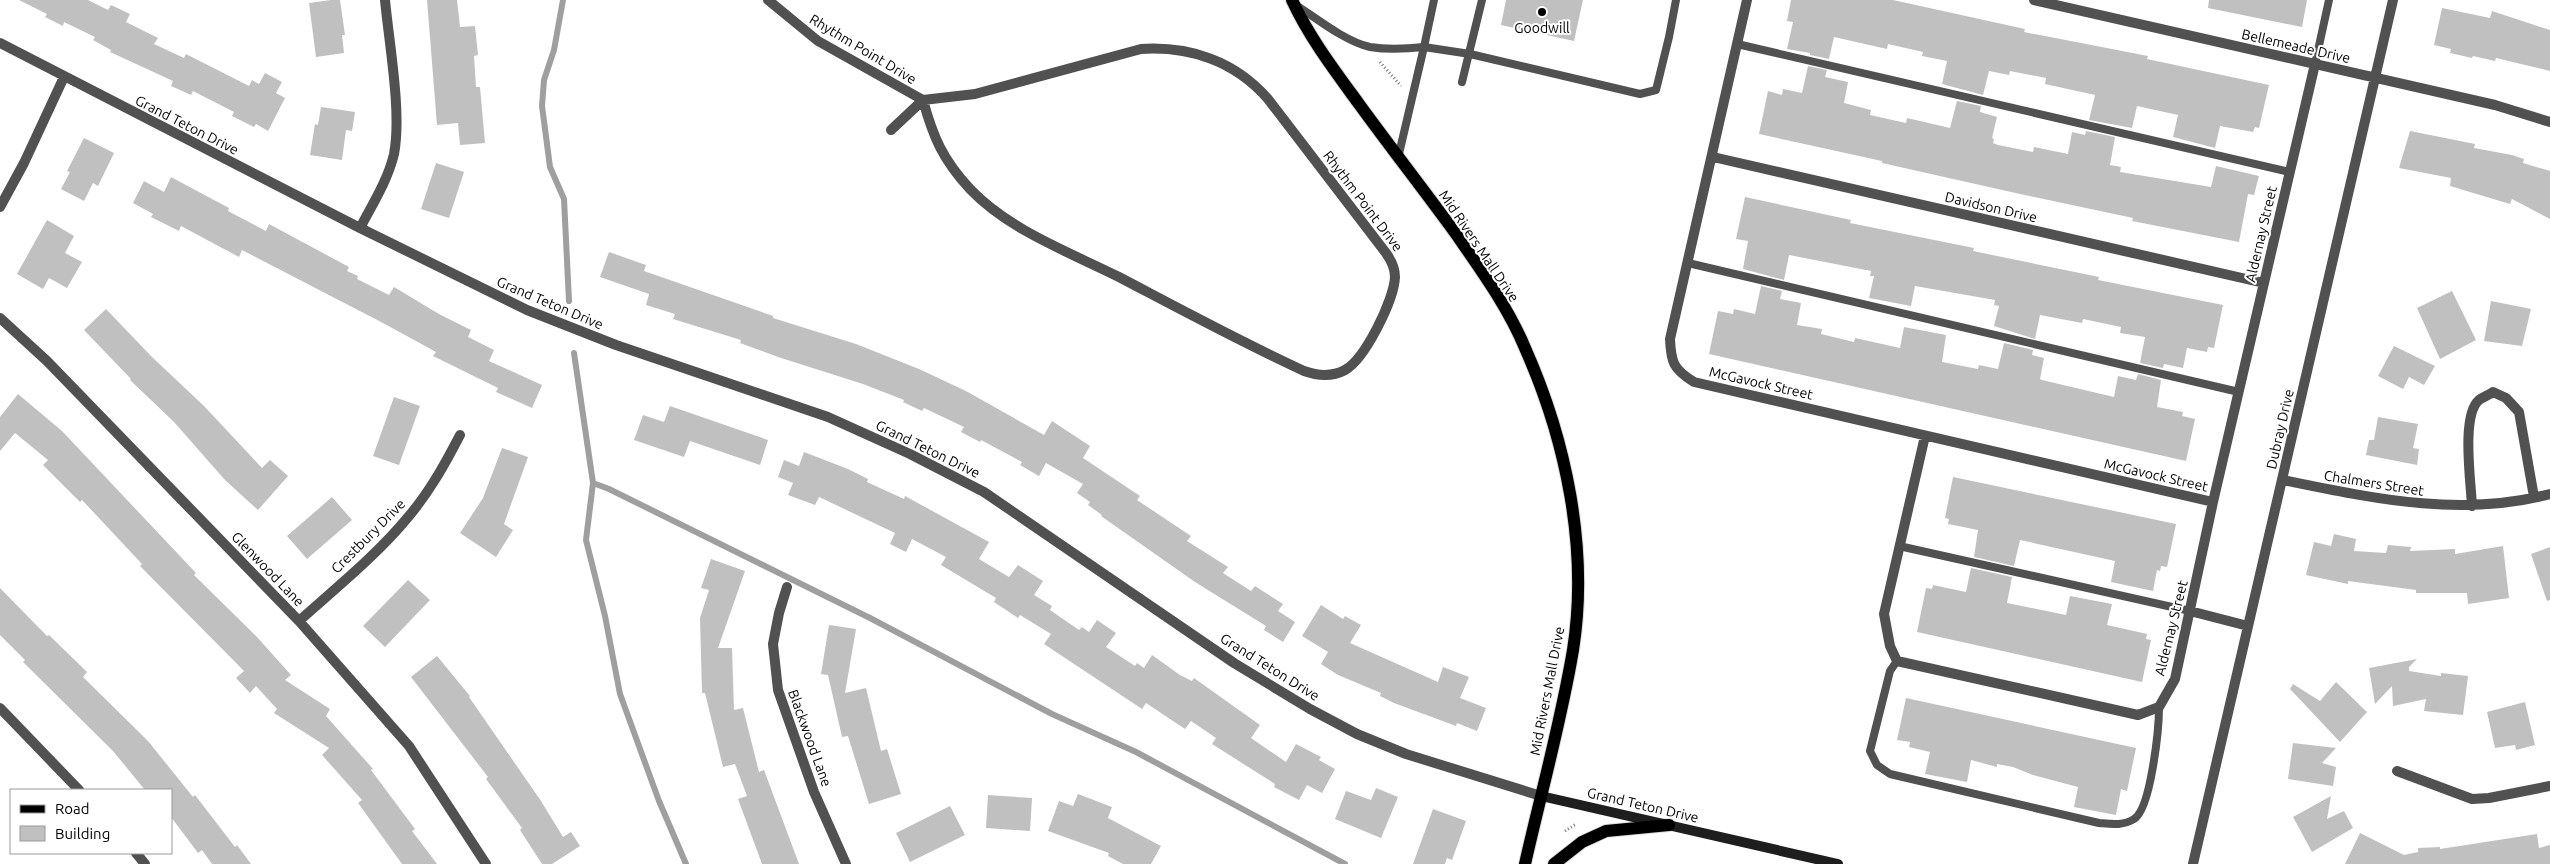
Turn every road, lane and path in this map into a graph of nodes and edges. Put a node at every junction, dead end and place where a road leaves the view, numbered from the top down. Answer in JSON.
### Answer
{"nodes":[{"id":1,"x":385,"y":0,"type":"edge"},
{"id":2,"x":768,"y":0,"type":"edge"},
{"id":3,"x":1434,"y":0,"type":"edge"},
{"id":4,"x":1482,"y":0,"type":"edge"},
{"id":5,"x":1676,"y":0,"type":"edge"},
{"id":6,"x":1747,"y":0,"type":"edge"},
{"id":7,"x":2034,"y":0,"type":"edge"},
{"id":8,"x":2329,"y":0,"type":"edge"},
{"id":9,"x":2393,"y":0,"type":"edge"},
{"id":10,"x":1293,"y":2,"type":"edge"},
{"id":11,"x":0,"y":44,"type":"edge"},
{"id":12,"x":1737,"y":44,"type":"junction"},
{"id":13,"x":1424,"y":47,"type":"junction"},
{"id":14,"x":1470,"y":54,"type":"junction"},
{"id":15,"x":1380,"y":61,"type":"dead end"},
{"id":16,"x":2315,"y":64,"type":"junction"},
{"id":17,"x":64,"y":77,"type":"junction"},
{"id":18,"x":2375,"y":79,"type":"junction"},
{"id":19,"x":1462,"y":82,"type":"dead end"},
{"id":20,"x":1401,"y":86,"type":"dead end"},
{"id":21,"x":923,"y":100,"type":"junction"},
{"id":22,"x":2550,"y":122,"type":"edge"},
{"id":23,"x":891,"y":130,"type":"dead end"},
{"id":24,"x":1713,"y":157,"type":"junction"},
{"id":25,"x":1398,"y":158,"type":"junction"},
{"id":26,"x":2290,"y":172,"type":"junction"},
{"id":27,"x":0,"y":207,"type":"edge"},
{"id":28,"x":360,"y":228,"type":"junction"},
{"id":29,"x":1688,"y":263,"type":"junction"},
{"id":30,"x":2264,"y":283,"type":"junction"},
{"id":31,"x":0,"y":318,"type":"edge"},
{"id":32,"x":2239,"y":392,"type":"junction"},
{"id":33,"x":460,"y":435,"type":"dead end"},
{"id":34,"x":1926,"y":436,"type":"junction"},
{"id":35,"x":2283,"y":480,"type":"junction"},
{"id":36,"x":2550,"y":494,"type":"edge"},
{"id":37,"x":2534,"y":497,"type":"junction"},
{"id":38,"x":2213,"y":502,"type":"junction"},
{"id":39,"x":2472,"y":506,"type":"junction"},
{"id":40,"x":1899,"y":546,"type":"junction"},
{"id":41,"x":787,"y":587,"type":"dead end"},
{"id":42,"x":2190,"y":611,"type":"junction"},
{"id":43,"x":299,"y":621,"type":"junction"},
{"id":44,"x":2248,"y":626,"type":"junction"},
{"id":45,"x":1897,"y":661,"type":"junction"},
{"id":46,"x":2159,"y":707,"type":"junction"},
{"id":47,"x":0,"y":708,"type":"edge"},
{"id":48,"x":2396,"y":771,"type":"dead end"},
{"id":49,"x":2550,"y":786,"type":"edge"},
{"id":50,"x":77,"y":789,"type":"edge"},
{"id":51,"x":1540,"y":796,"type":"junction"},
{"id":52,"x":1669,"y":825,"type":"junction"},
{"id":53,"x":137,"y":854,"type":"edge"},
{"id":54,"x":145,"y":864,"type":"edge"},
{"id":55,"x":486,"y":864,"type":"edge"},
{"id":56,"x":846,"y":864,"type":"edge"},
{"id":57,"x":1525,"y":864,"type":"edge"},
{"id":58,"x":1554,"y":864,"type":"edge"},
{"id":59,"x":1838,"y":864,"type":"edge"},
{"id":60,"x":2193,"y":864,"type":"edge"}],
"edges":[{"from":1,"to":28,"type":"street"},
{"from":2,"to":21,"type":"street","name":"Rhythm Point Drive"},
{"from":3,"to":13,"type":"lane"},
{"from":4,"to":14,"type":"lane"},
{"from":5,"to":14,"type":"lane"},
{"from":6,"to":12,"type":"street","name":"McGavock Street"},
{"from":7,"to":16,"type":"street","name":"Bellemeade Drive"},
{"from":8,"to":16,"type":"lane"},
{"from":9,"to":18,"type":"street","name":"Dubray Drive"},
{"from":10,"to":13,"type":"lane"},
{"from":10,"to":25,"type":"main road","name":"Mid Rivers Mall Drive"},
{"from":11,"to":17,"type":"street","name":"Grand Teton Drive"},
{"from":12,"to":24,"type":"street","name":"McGavock Street"},
{"from":12,"to":26,"type":"lane"},
{"from":13,"to":14,"type":"lane"},
{"from":13,"to":25,"type":"lane"},
{"from":14,"to":19,"type":"lane"},
{"from":15,"to":20,"type":"path"},
{"from":16,"to":18,"type":"street","name":"Bellemeade Drive"},
{"from":16,"to":26,"type":"street","name":"Aldernay Street"},
{"from":17,"to":27,"type":"street"},
{"from":17,"to":28,"type":"street","name":"Grand Teton Drive"},
{"from":18,"to":22,"type":"street","name":"Bellemeade Drive"},
{"from":18,"to":35,"type":"street","name":"Dubray Drive"},
{"from":21,"to":21,"type":"street","name":"Rhythm Point Drive"},
{"from":21,"to":23,"type":"street"},
{"from":24,"to":29,"type":"street","name":"McGavock Street"},
{"from":24,"to":30,"type":"street","name":"Davidson Drive"},
{"from":25,"to":51,"type":"main road","name":"Mid Rivers Mall Drive"},
{"from":26,"to":30,"type":"street","name":"Aldernay Street"},
{"from":28,"to":51,"type":"street","name":"Grand Teton Drive"},
{"from":29,"to":32,"type":"lane"},
{"from":29,"to":34,"type":"street","name":"McGavock Street"},
{"from":30,"to":32,"type":"street","name":"Aldernay Street"},
{"from":31,"to":43,"type":"street","name":"Glenwood Lane"},
{"from":32,"to":38,"type":"street","name":"Aldernay Street"},
{"from":33,"to":43,"type":"street","name":"Crestbury Drive"},
{"from":34,"to":38,"type":"street","name":"McGavock Street"},
{"from":34,"to":40,"type":"street"},
{"from":35,"to":39,"type":"street","name":"Chalmers Street"},
{"from":35,"to":44,"type":"street","name":"Dubray Drive"},
{"from":36,"to":37,"type":"street","name":"Chalmers Street"},
{"from":37,"to":39,"type":"street","name":"Chalmers Street"},
{"from":37,"to":39,"type":"street"},
{"from":38,"to":42,"type":"street","name":"Aldernay Street"},
{"from":40,"to":42,"type":"lane"},
{"from":40,"to":45,"type":"street"},
{"from":41,"to":56,"type":"street","name":"Blackwood Lane"},
{"from":42,"to":44,"type":"street"},
{"from":42,"to":46,"type":"street","name":"Aldernay Street"},
{"from":43,"to":55,"type":"street","name":"Glenwood Lane"},
{"from":44,"to":60,"type":"street","name":"Dubray Drive"},
{"from":45,"to":46,"type":"street"},
{"from":45,"to":46,"type":"lane"},
{"from":47,"to":50,"type":"street"},
{"from":48,"to":49,"type":"street"},
{"from":51,"to":52,"type":"street","name":"Grand Teton Drive"},
{"from":51,"to":57,"type":"main road","name":"Mid Rivers Mall Drive"},
{"from":52,"to":58,"type":"main road"},
{"from":52,"to":59,"type":"street","name":"Grand Teton Drive"},
{"from":53,"to":54,"type":"street"}]}
